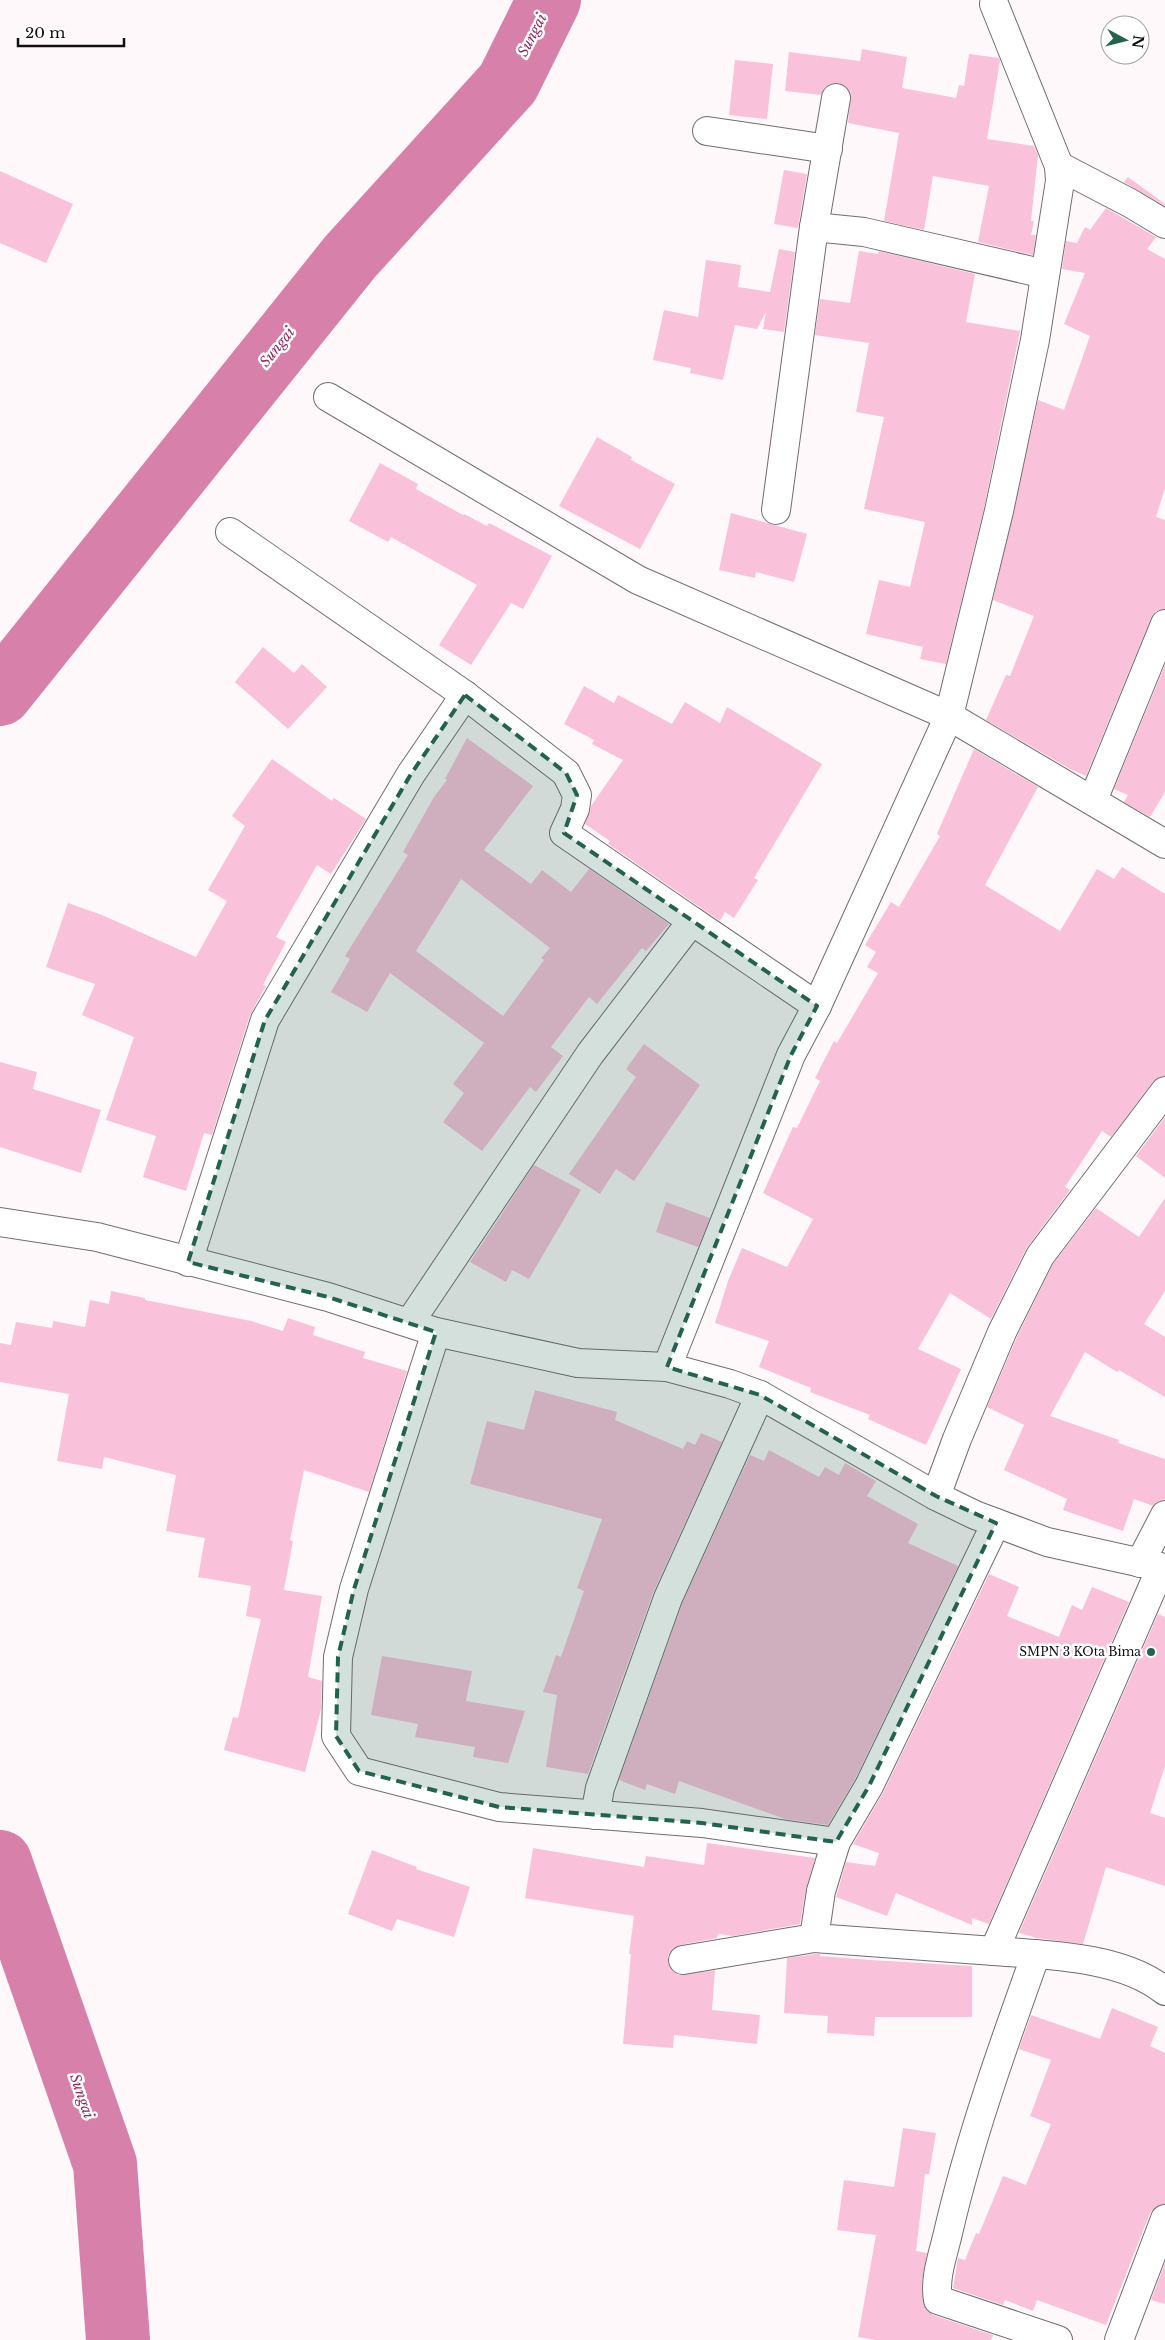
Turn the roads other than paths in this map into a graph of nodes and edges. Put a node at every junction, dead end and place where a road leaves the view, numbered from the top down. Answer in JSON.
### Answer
{"nodes":[{"id":1,"x":994,"y":4,"type":"dead end"},
{"id":2,"x":836,"y":98,"type":"dead end"},
{"id":3,"x":707,"y":131,"type":"dead end"},
{"id":4,"x":828,"y":149,"type":"junction"},
{"id":5,"x":1059,"y":166,"type":"junction"},
{"id":6,"x":1165,"y":224,"type":"edge"},
{"id":7,"x":814,"y":227,"type":"junction"},
{"id":8,"x":1046,"y":274,"type":"junction"},
{"id":9,"x":328,"y":397,"type":"dead end"},
{"id":10,"x":776,"y":510,"type":"dead end"},
{"id":11,"x":230,"y":532,"type":"dead end"},
{"id":12,"x":1165,"y":624,"type":"edge"},
{"id":13,"x":465,"y":695,"type":"junction"},
{"id":14,"x":949,"y":716,"type":"junction"},
{"id":15,"x":1093,"y":800,"type":"junction"},
{"id":16,"x":1165,"y":844,"type":"edge"},
{"id":17,"x":692,"y":921,"type":"junction"},
{"id":18,"x":817,"y":1006,"type":"junction"},
{"id":19,"x":1165,"y":1091,"type":"edge"},
{"id":20,"x":0,"y":1222,"type":"edge"},
{"id":21,"x":188,"y":1262,"type":"junction"},
{"id":22,"x":410,"y":1322,"type":"junction"},
{"id":23,"x":436,"y":1332,"type":"junction"},
{"id":24,"x":667,"y":1367,"type":"junction"},
{"id":25,"x":760,"y":1396,"type":"junction"},
{"id":26,"x":936,"y":1496,"type":"junction"},
{"id":27,"x":1165,"y":1515,"type":"edge"},
{"id":28,"x":996,"y":1523,"type":"junction"},
{"id":29,"x":1155,"y":1566,"type":"edge"},
{"id":30,"x":595,"y":1815,"type":"junction"},
{"id":31,"x":836,"y":1842,"type":"junction"},
{"id":32,"x":814,"y":1938,"type":"junction"},
{"id":33,"x":994,"y":1951,"type":"junction"},
{"id":34,"x":1036,"y":1954,"type":"junction"},
{"id":35,"x":683,"y":1960,"type":"dead end"},
{"id":36,"x":1165,"y":1991,"type":"edge"},
{"id":37,"x":1165,"y":2219,"type":"edge"},
{"id":38,"x":1058,"y":2340,"type":"edge"},
{"id":39,"x":1118,"y":2340,"type":"edge"}],
"edges":[{"from":1,"to":5,"type":"main road"},
{"from":2,"to":4,"type":"main road"},
{"from":3,"to":4,"type":"main road"},
{"from":4,"to":7,"type":"main road"},
{"from":5,"to":6,"type":"main road"},
{"from":5,"to":8,"type":"main road"},
{"from":7,"to":8,"type":"main road"},
{"from":7,"to":10,"type":"main road"},
{"from":8,"to":14,"type":"main road"},
{"from":9,"to":14,"type":"main road"},
{"from":11,"to":13,"type":"main road"},
{"from":12,"to":15,"type":"main road"},
{"from":13,"to":17,"type":"main road"},
{"from":13,"to":21,"type":"main road"},
{"from":14,"to":15,"type":"main road"},
{"from":14,"to":18,"type":"main road"},
{"from":15,"to":16,"type":"main road"},
{"from":17,"to":18,"type":"main road"},
{"from":17,"to":22,"type":"main road"},
{"from":18,"to":24,"type":"main road"},
{"from":19,"to":26,"type":"main road"},
{"from":20,"to":21,"type":"main road"},
{"from":21,"to":22,"type":"main road"},
{"from":22,"to":23,"type":"main road"},
{"from":23,"to":24,"type":"main road"},
{"from":23,"to":30,"type":"main road"},
{"from":24,"to":25,"type":"main road"},
{"from":25,"to":26,"type":"main road"},
{"from":25,"to":30,"type":"main road"},
{"from":26,"to":28,"type":"main road"},
{"from":27,"to":29,"type":"main road"},
{"from":28,"to":29,"type":"main road"},
{"from":28,"to":31,"type":"main road"},
{"from":29,"to":33,"type":"main road"},
{"from":30,"to":31,"type":"main road"},
{"from":31,"to":32,"type":"main road"},
{"from":32,"to":33,"type":"main road"},
{"from":32,"to":35,"type":"main road"},
{"from":33,"to":34,"type":"main road"},
{"from":34,"to":36,"type":"main road"},
{"from":34,"to":38,"type":"main road"},
{"from":37,"to":39,"type":"main road"}]}
